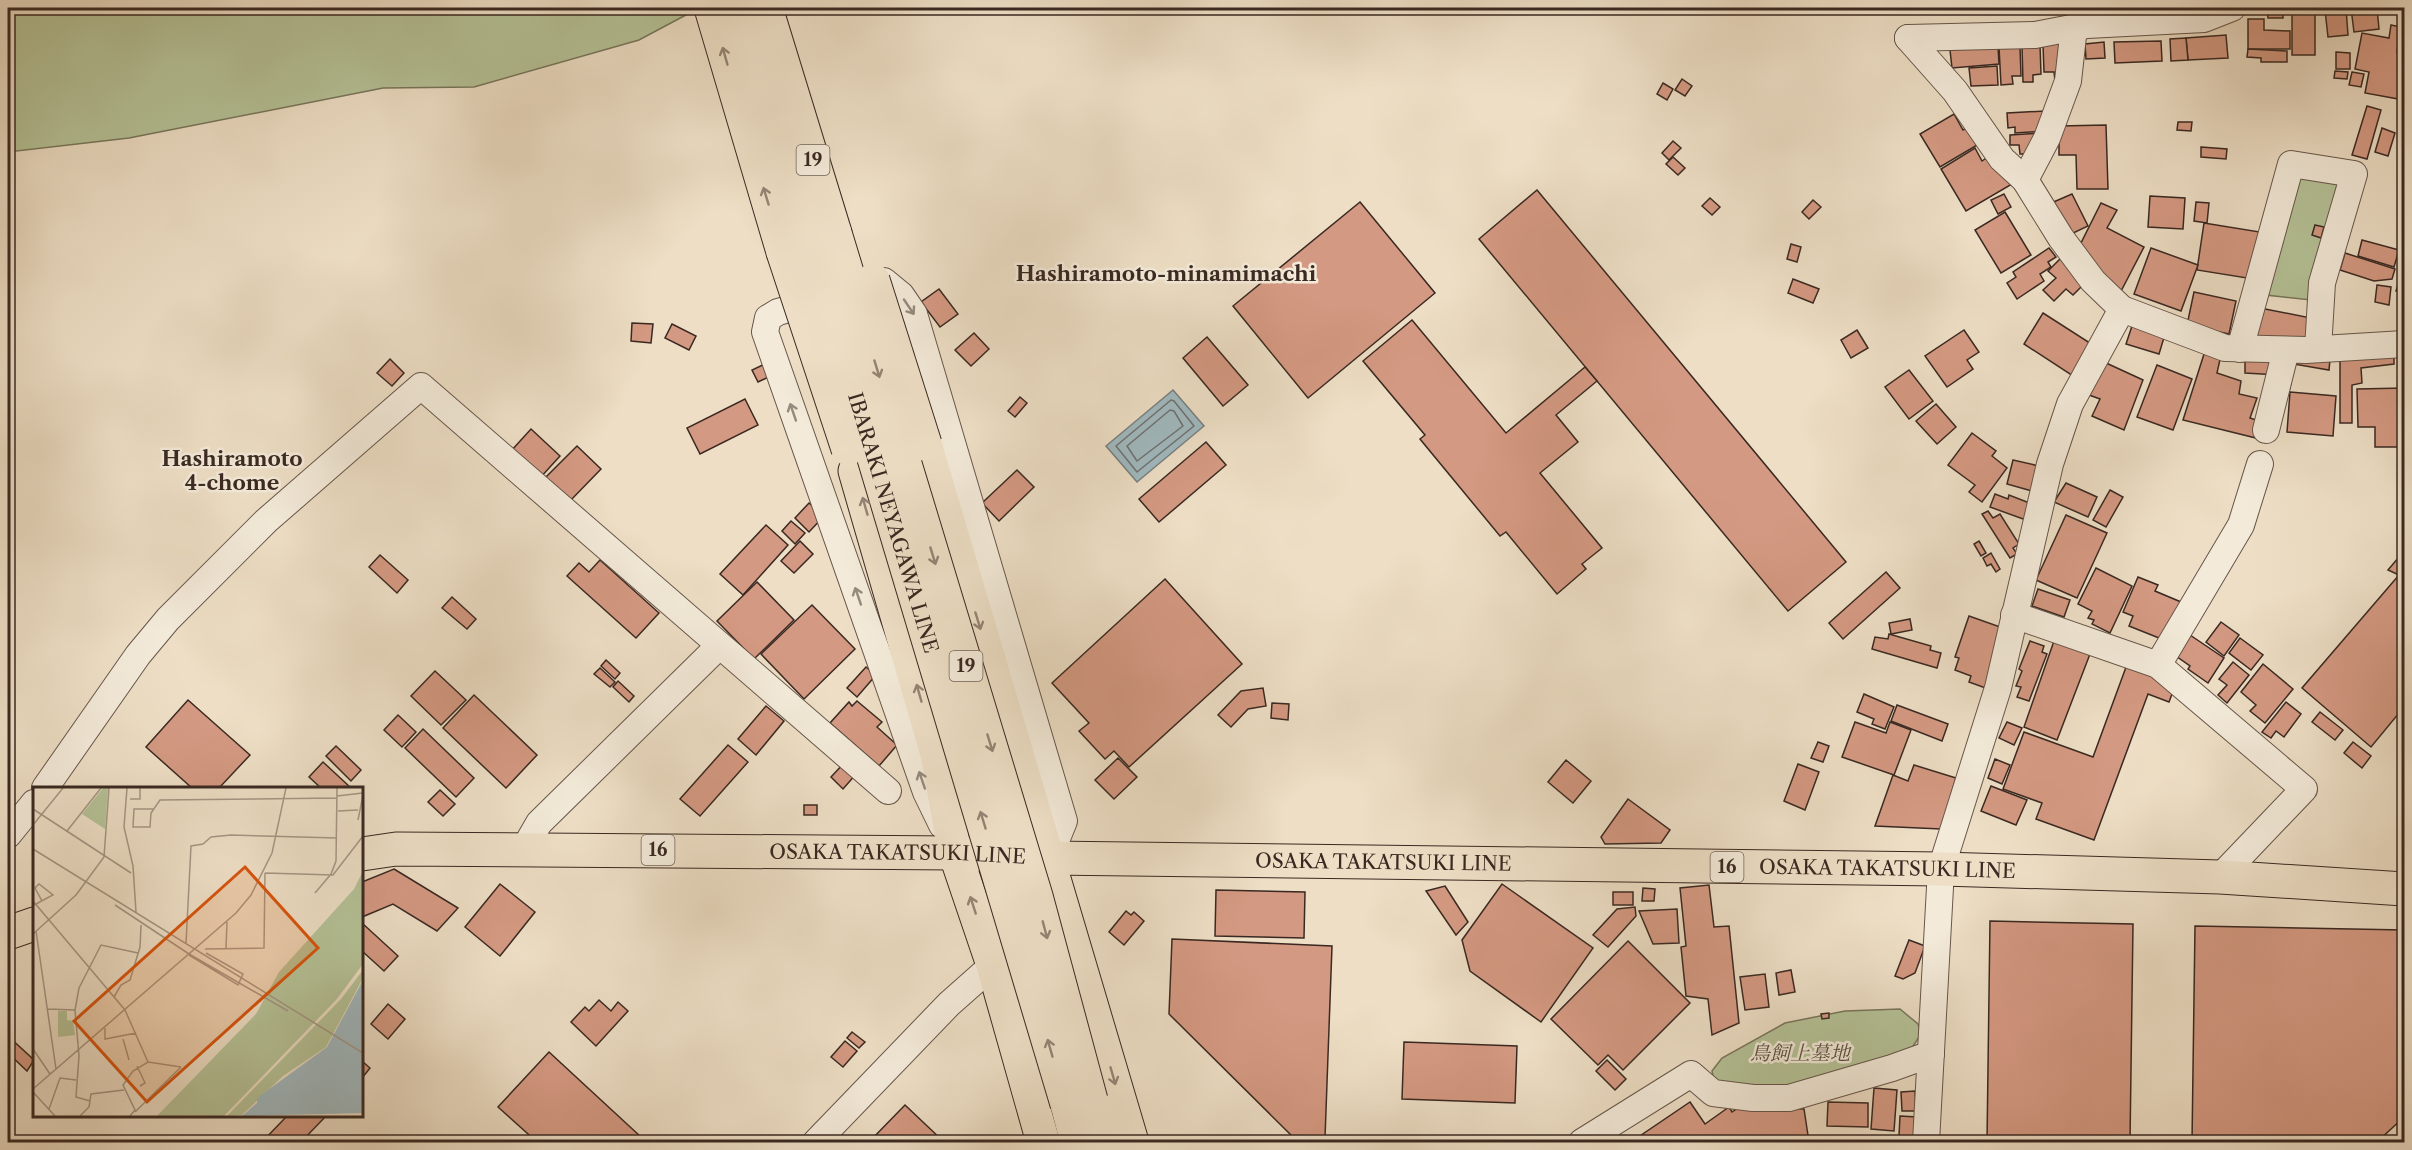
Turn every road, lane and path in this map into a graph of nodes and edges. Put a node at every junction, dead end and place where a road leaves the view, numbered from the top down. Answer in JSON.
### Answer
{"nodes":[{"id":1,"x":711,"y":8,"type":"edge"},
{"id":2,"x":738,"y":8,"type":"edge"},
{"id":3,"x":766,"y":8,"type":"edge"},
{"id":4,"x":790,"y":8,"type":"edge"},
{"id":5,"x":2232,"y":8,"type":"edge"},
{"id":6,"x":2074,"y":27,"type":"junction"},
{"id":7,"x":777,"y":91,"type":"junction"},
{"id":8,"x":2025,"y":180,"type":"junction"},
{"id":9,"x":821,"y":238,"type":"junction"},
{"id":10,"x":2122,"y":309,"type":"junction"},
{"id":11,"x":2404,"y":344,"type":"edge"},
{"id":12,"x":2240,"y":349,"type":"junction"},
{"id":13,"x":2318,"y":349,"type":"junction"},
{"id":14,"x":2286,"y":350,"type":"junction"},
{"id":15,"x":2266,"y":430,"type":"dead end"},
{"id":16,"x":2260,"y":464,"type":"dead end"},
{"id":17,"x":2014,"y":615,"type":"junction"},
{"id":18,"x":719,"y":646,"type":"junction"},
{"id":19,"x":2158,"y":665,"type":"junction"},
{"id":20,"x":46,"y":787,"type":"edge"},
{"id":21,"x":888,"y":791,"type":"dead end"},
{"id":22,"x":33,"y":804,"type":"edge"},
{"id":23,"x":8,"y":835,"type":"edge"},
{"id":24,"x":524,"y":849,"type":"junction"},
{"id":25,"x":955,"y":853,"type":"junction"},
{"id":26,"x":363,"y":854,"type":"edge"},
{"id":27,"x":1049,"y":858,"type":"junction"},
{"id":28,"x":1941,"y":869,"type":"junction"},
{"id":29,"x":2220,"y":877,"type":"junction"},
{"id":30,"x":2404,"y":889,"type":"edge"},
{"id":31,"x":33,"y":924,"type":"edge"},
{"id":32,"x":8,"y":933,"type":"edge"},
{"id":33,"x":993,"y":965,"type":"junction"},
{"id":34,"x":1931,"y":1053,"type":"junction"},
{"id":35,"x":1079,"y":1102,"type":"junction"},
{"id":36,"x":816,"y":1143,"type":"edge"},
{"id":37,"x":1043,"y":1143,"type":"edge"},
{"id":38,"x":1077,"y":1143,"type":"edge"},
{"id":39,"x":1104,"y":1143,"type":"edge"},
{"id":40,"x":1132,"y":1143,"type":"edge"},
{"id":41,"x":1582,"y":1143,"type":"edge"},
{"id":42,"x":1926,"y":1143,"type":"edge"}],
"edges":[{"from":7,"to":1,"type":"main road","one_way":true},
{"from":2,"to":7,"type":"main road"},
{"from":3,"to":7,"type":"main road"},
{"from":4,"to":7,"type":"main road"},
{"from":5,"to":6,"type":"street"},
{"from":6,"to":8,"type":"street"},
{"from":6,"to":8,"type":"street"},
{"from":7,"to":9,"type":"main road"},
{"from":9,"to":7,"type":"main road","one_way":true},
{"from":8,"to":10,"type":"street"},
{"from":25,"to":9,"type":"main road","one_way":true,"bridge":true},
{"from":9,"to":27,"type":"main road","one_way":true,"bridge":true},
{"from":9,"to":35,"type":"main road","name":"IBARAKI NEYAGAWA LINE","number":"19","bridge":true},
{"from":10,"to":12,"type":"street"},
{"from":10,"to":17,"type":"street"},
{"from":11,"to":13,"type":"street"},
{"from":12,"to":13,"type":"street"},
{"from":12,"to":14,"type":"street"},
{"from":13,"to":14,"type":"street"},
{"from":14,"to":15,"type":"street"},
{"from":16,"to":19,"type":"street"},
{"from":17,"to":19,"type":"street"},
{"from":17,"to":28,"type":"street"},
{"from":18,"to":20,"type":"street"},
{"from":18,"to":21,"type":"street"},
{"from":18,"to":24,"type":"street"},
{"from":19,"to":29,"type":"street"},
{"from":22,"to":23,"type":"street"},
{"from":24,"to":25,"type":"main road","name":"OSAKA TAKATSUKI LINE","number":"16"},
{"from":24,"to":26,"type":"main road","name":"OSAKA TAKATSUKI LINE","number":"16"},
{"from":25,"to":27,"type":"main road","name":"OSAKA TAKATSUKI LINE","number":"16"},
{"from":25,"to":27,"type":"street","one_way":true},
{"from":33,"to":25,"type":"main road","one_way":true},
{"from":27,"to":28,"type":"main road","name":"OSAKA TAKATSUKI LINE","number":"16"},
{"from":27,"to":40,"type":"main road","one_way":true},
{"from":28,"to":29,"type":"main road","name":"OSAKA TAKATSUKI LINE","number":"16"},
{"from":28,"to":34,"type":"street"},
{"from":29,"to":30,"type":"main road","name":"OSAKA TAKATSUKI LINE","number":"16"},
{"from":31,"to":32,"type":"main road"},
{"from":33,"to":36,"type":"street"},
{"from":33,"to":37,"type":"main road"},
{"from":34,"to":41,"type":"street"},
{"from":34,"to":42,"type":"street"},
{"from":35,"to":38,"type":"main road","name":"IBARAKI NEYAGAWA LINE","number":"19"},
{"from":35,"to":39,"type":"main road","name":"IBARAKI NEYAGAWA LINE","number":"19"}]}
